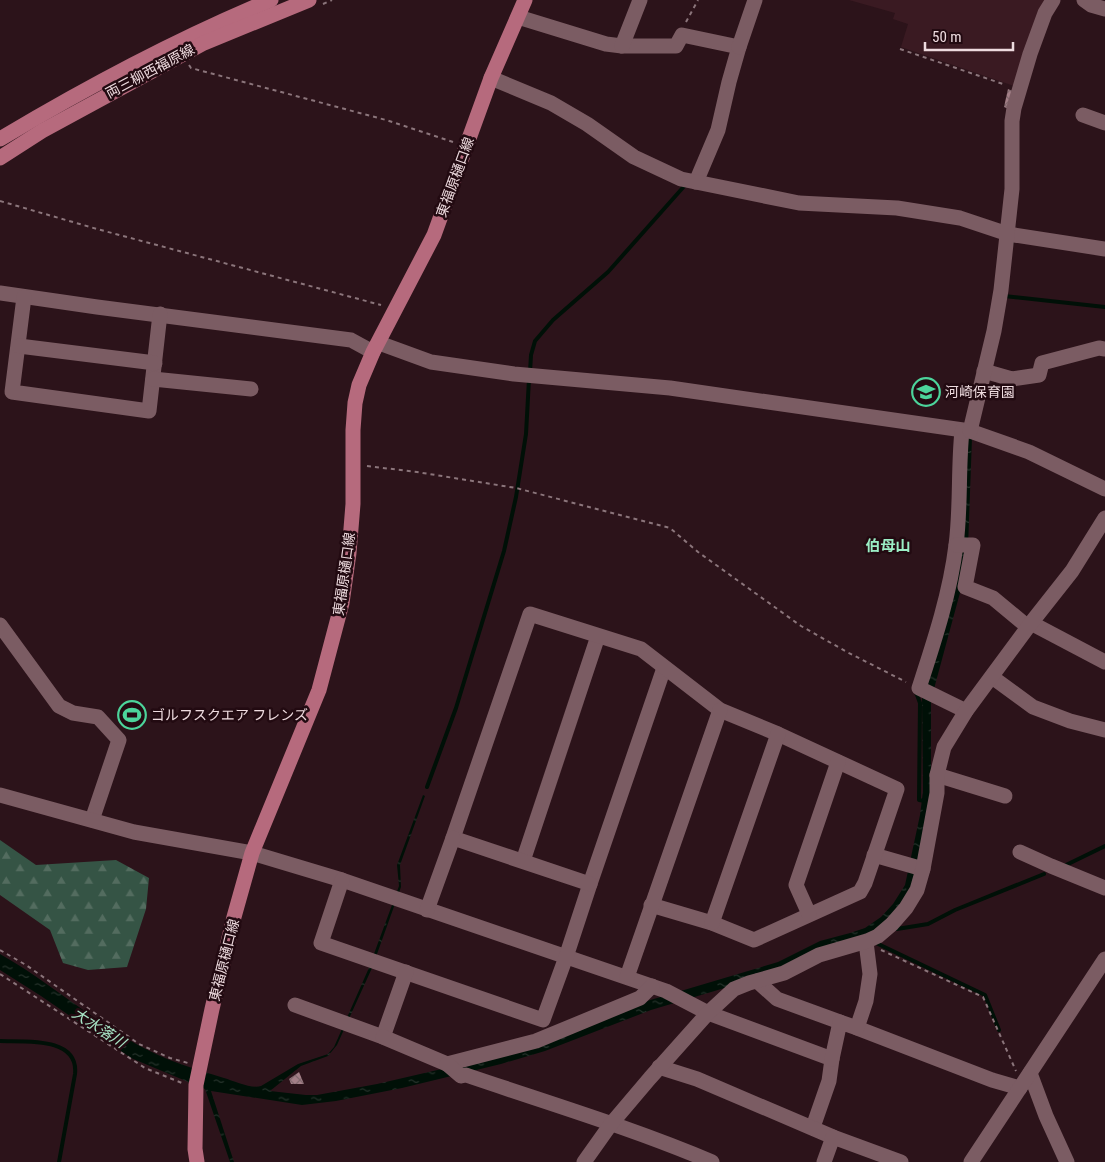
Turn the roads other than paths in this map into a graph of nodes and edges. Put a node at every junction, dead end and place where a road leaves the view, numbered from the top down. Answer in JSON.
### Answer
{"nodes":[{"id":1,"x":271,"y":0,"type":"edge"},
{"id":2,"x":309,"y":0,"type":"edge"},
{"id":3,"x":525,"y":0,"type":"edge"},
{"id":4,"x":640,"y":0,"type":"edge"},
{"id":5,"x":755,"y":0,"type":"edge"},
{"id":6,"x":1053,"y":0,"type":"edge"},
{"id":7,"x":1084,"y":0,"type":"edge"},
{"id":8,"x":1105,"y":10,"type":"edge"},
{"id":9,"x":518,"y":17,"type":"junction"},
{"id":10,"x":622,"y":46,"type":"junction"},
{"id":11,"x":740,"y":47,"type":"junction"},
{"id":12,"x":490,"y":78,"type":"junction"},
{"id":13,"x":1083,"y":115,"type":"dead end"},
{"id":14,"x":1105,"y":123,"type":"edge"},
{"id":15,"x":0,"y":139,"type":"edge"},
{"id":16,"x":0,"y":158,"type":"edge"},
{"id":17,"x":696,"y":182,"type":"junction"},
{"id":18,"x":1008,"y":234,"type":"junction"},
{"id":19,"x":1105,"y":249,"type":"edge"},
{"id":20,"x":0,"y":293,"type":"edge"},
{"id":21,"x":24,"y":297,"type":"junction"},
{"id":22,"x":160,"y":314,"type":"junction"},
{"id":23,"x":19,"y":346,"type":"junction"},
{"id":24,"x":376,"y":348,"type":"junction"},
{"id":25,"x":1105,"y":349,"type":"edge"},
{"id":26,"x":155,"y":363,"type":"junction"},
{"id":27,"x":984,"y":370,"type":"junction"},
{"id":28,"x":153,"y":379,"type":"junction"},
{"id":29,"x":251,"y":389,"type":"dead end"},
{"id":30,"x":966,"y":431,"type":"junction"},
{"id":31,"x":1105,"y":489,"type":"edge"},
{"id":32,"x":1105,"y":518,"type":"edge"},
{"id":33,"x":1100,"y":537,"type":"edge"},
{"id":34,"x":962,"y":545,"type":"junction"},
{"id":35,"x":0,"y":624,"type":"edge"},
{"id":36,"x":1029,"y":625,"type":"junction"},
{"id":37,"x":598,"y":636,"type":"junction"},
{"id":38,"x":1105,"y":662,"type":"edge"},
{"id":39,"x":664,"y":668,"type":"junction"},
{"id":40,"x":992,"y":677,"type":"junction"},
{"id":41,"x":720,"y":710,"type":"junction"},
{"id":42,"x":966,"y":711,"type":"junction"},
{"id":43,"x":1105,"y":730,"type":"edge"},
{"id":44,"x":778,"y":734,"type":"junction"},
{"id":45,"x":838,"y":762,"type":"junction"},
{"id":46,"x":937,"y":775,"type":"junction"},
{"id":47,"x":0,"y":795,"type":"edge"},
{"id":48,"x":1005,"y":796,"type":"dead end"},
{"id":49,"x":92,"y":820,"type":"junction"},
{"id":50,"x":453,"y":838,"type":"junction"},
{"id":51,"x":1020,"y":852,"type":"dead end"},
{"id":52,"x":252,"y":853,"type":"junction"},
{"id":53,"x":874,"y":855,"type":"junction"},
{"id":54,"x":523,"y":861,"type":"junction"},
{"id":55,"x":923,"y":869,"type":"junction"},
{"id":56,"x":342,"y":880,"type":"junction"},
{"id":57,"x":590,"y":884,"type":"junction"},
{"id":58,"x":1105,"y":888,"type":"edge"},
{"id":59,"x":651,"y":905,"type":"junction"},
{"id":60,"x":427,"y":910,"type":"junction"},
{"id":61,"x":809,"y":914,"type":"junction"},
{"id":62,"x":712,"y":923,"type":"junction"},
{"id":63,"x":866,"y":942,"type":"junction"},
{"id":64,"x":566,"y":957,"type":"junction"},
{"id":65,"x":1105,"y":959,"type":"edge"},
{"id":66,"x":406,"y":972,"type":"junction"},
{"id":67,"x":627,"y":977,"type":"junction"},
{"id":68,"x":757,"y":981,"type":"junction"},
{"id":69,"x":652,"y":986,"type":"junction"},
{"id":70,"x":294,"y":1005,"type":"dead end"},
{"id":71,"x":708,"y":1013,"type":"junction"},
{"id":72,"x":840,"y":1022,"type":"junction"},
{"id":73,"x":857,"y":1028,"type":"junction"},
{"id":74,"x":383,"y":1037,"type":"junction"},
{"id":75,"x":832,"y":1059,"type":"junction"},
{"id":76,"x":659,"y":1067,"type":"junction"},
{"id":77,"x":453,"y":1068,"type":"junction"},
{"id":78,"x":1024,"y":1082,"type":"junction"},
{"id":79,"x":611,"y":1124,"type":"junction"},
{"id":80,"x":813,"y":1127,"type":"junction"},
{"id":81,"x":833,"y":1137,"type":"junction"},
{"id":82,"x":197,"y":1162,"type":"edge"},
{"id":83,"x":584,"y":1162,"type":"edge"},
{"id":84,"x":712,"y":1162,"type":"edge"},
{"id":85,"x":824,"y":1162,"type":"edge"},
{"id":86,"x":902,"y":1162,"type":"edge"},
{"id":87,"x":971,"y":1162,"type":"edge"},
{"id":88,"x":1067,"y":1162,"type":"edge"}],
"edges":[{"from":1,"to":15,"type":"main road","name":"両三柳西福原線"},
{"from":2,"to":16,"type":"main road","name":"両三柳西福原線"},
{"from":3,"to":9,"type":"main road","name":"東福原樋口線"},
{"from":4,"to":10,"type":"street"},
{"from":5,"to":11,"type":"street"},
{"from":6,"to":18,"type":"street"},
{"from":7,"to":8,"type":"street"},
{"from":9,"to":10,"type":"street"},
{"from":9,"to":12,"type":"main road","name":"東福原樋口線"},
{"from":10,"to":11,"type":"street"},
{"from":11,"to":17,"type":"street"},
{"from":12,"to":17,"type":"street"},
{"from":12,"to":24,"type":"main road","name":"東福原樋口線"},
{"from":13,"to":14,"type":"street"},
{"from":17,"to":18,"type":"street"},
{"from":18,"to":19,"type":"street"},
{"from":18,"to":27,"type":"street"},
{"from":20,"to":21,"type":"street"},
{"from":21,"to":22,"type":"street"},
{"from":21,"to":23,"type":"street"},
{"from":22,"to":24,"type":"street"},
{"from":22,"to":26,"type":"street"},
{"from":23,"to":26,"type":"street"},
{"from":23,"to":28,"type":"street"},
{"from":24,"to":30,"type":"street"},
{"from":24,"to":52,"type":"main road","name":"東福原樋口線"},
{"from":25,"to":27,"type":"street"},
{"from":26,"to":28,"type":"street"},
{"from":27,"to":30,"type":"street"},
{"from":28,"to":29,"type":"street"},
{"from":30,"to":31,"type":"street"},
{"from":30,"to":34,"type":"street"},
{"from":32,"to":33,"type":"street"},
{"from":33,"to":36,"type":"street"},
{"from":34,"to":36,"type":"street"},
{"from":34,"to":42,"type":"street"},
{"from":35,"to":49,"type":"street"},
{"from":36,"to":38,"type":"street"},
{"from":36,"to":40,"type":"street"},
{"from":37,"to":39,"type":"street"},
{"from":37,"to":50,"type":"street"},
{"from":37,"to":54,"type":"street"},
{"from":39,"to":41,"type":"street"},
{"from":39,"to":57,"type":"street"},
{"from":40,"to":42,"type":"street"},
{"from":40,"to":43,"type":"street"},
{"from":41,"to":44,"type":"street"},
{"from":41,"to":59,"type":"street"},
{"from":42,"to":46,"type":"street"},
{"from":44,"to":45,"type":"street"},
{"from":44,"to":62,"type":"street"},
{"from":45,"to":53,"type":"street"},
{"from":45,"to":61,"type":"street"},
{"from":46,"to":48,"type":"street"},
{"from":46,"to":55,"type":"street"},
{"from":47,"to":49,"type":"street"},
{"from":49,"to":52,"type":"street"},
{"from":50,"to":54,"type":"street"},
{"from":50,"to":60,"type":"street"},
{"from":51,"to":58,"type":"street"},
{"from":52,"to":56,"type":"street"},
{"from":52,"to":82,"type":"main road","name":"東福原樋口線"},
{"from":53,"to":55,"type":"street"},
{"from":53,"to":61,"type":"street"},
{"from":54,"to":57,"type":"street"},
{"from":55,"to":63,"type":"street"},
{"from":56,"to":60,"type":"street"},
{"from":56,"to":66,"type":"street"},
{"from":57,"to":64,"type":"street"},
{"from":59,"to":62,"type":"street"},
{"from":59,"to":67,"type":"street"},
{"from":60,"to":64,"type":"street"},
{"from":61,"to":62,"type":"street"},
{"from":63,"to":68,"type":"street"},
{"from":63,"to":73,"type":"street"},
{"from":64,"to":66,"type":"street"},
{"from":64,"to":67,"type":"street"},
{"from":65,"to":78,"type":"street"},
{"from":66,"to":74,"type":"street"},
{"from":67,"to":69,"type":"street"},
{"from":68,"to":71,"type":"street"},
{"from":68,"to":72,"type":"street"},
{"from":69,"to":71,"type":"street"},
{"from":69,"to":77,"type":"street"},
{"from":70,"to":74,"type":"street"},
{"from":71,"to":75,"type":"street"},
{"from":71,"to":76,"type":"street"},
{"from":72,"to":73,"type":"street"},
{"from":72,"to":75,"type":"street"},
{"from":73,"to":78,"type":"street"},
{"from":74,"to":77,"type":"street"},
{"from":75,"to":80,"type":"street"},
{"from":76,"to":79,"type":"street"},
{"from":76,"to":80,"type":"street"},
{"from":77,"to":79,"type":"street"},
{"from":78,"to":87,"type":"street"},
{"from":78,"to":88,"type":"street"},
{"from":79,"to":83,"type":"street"},
{"from":79,"to":84,"type":"street"},
{"from":80,"to":81,"type":"street"},
{"from":81,"to":85,"type":"street"},
{"from":81,"to":86,"type":"street"}]}
